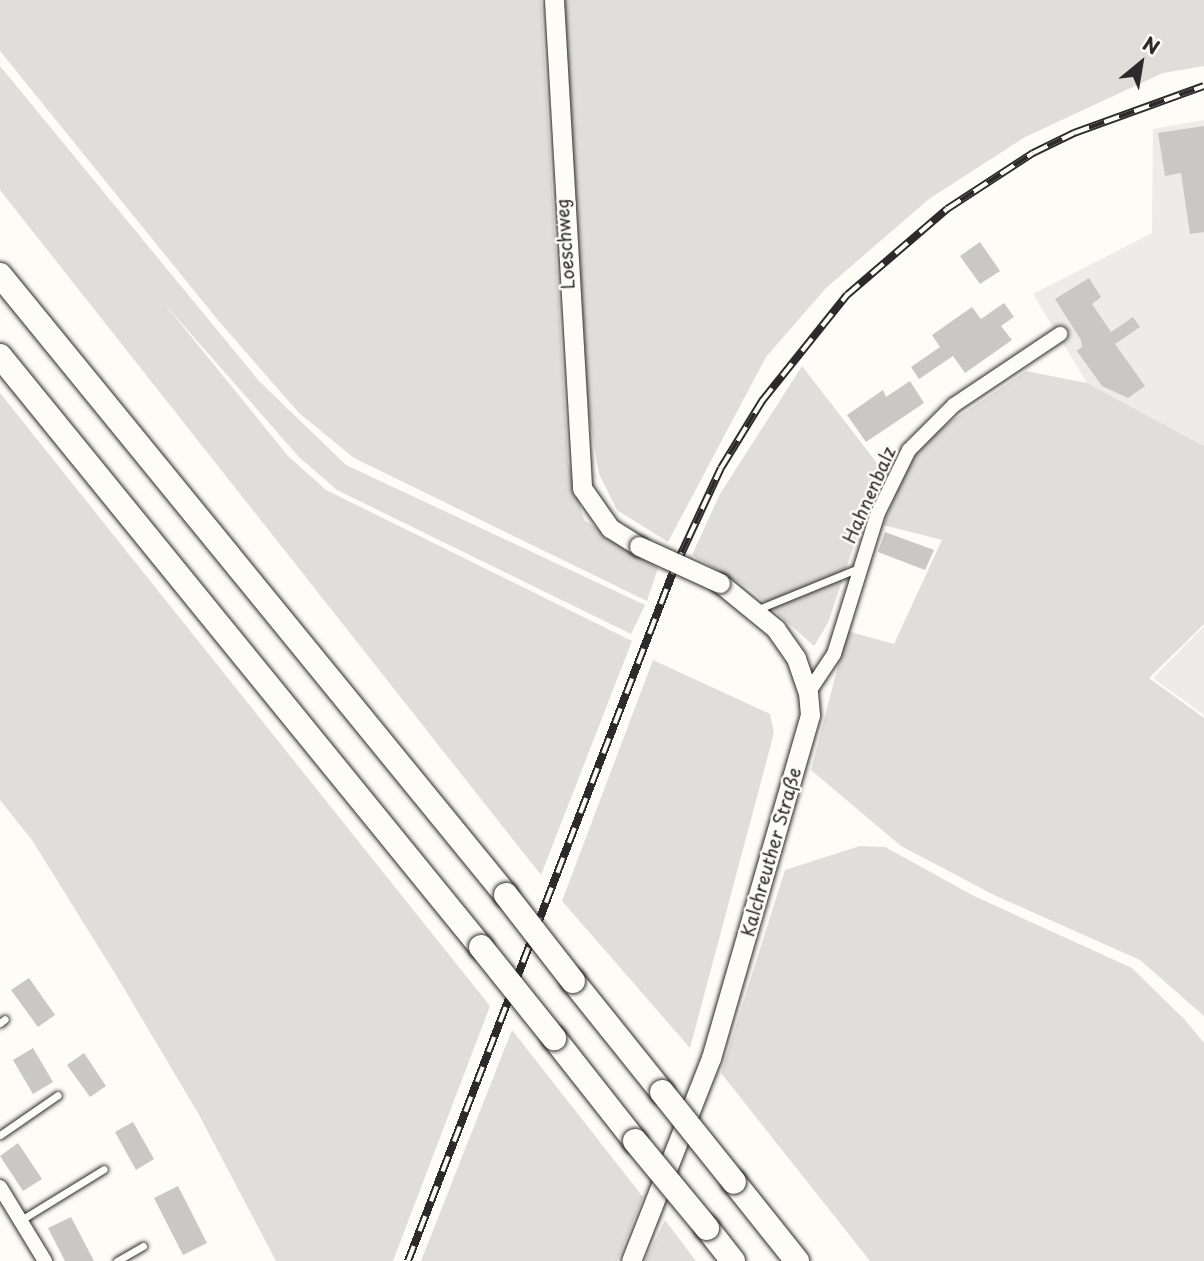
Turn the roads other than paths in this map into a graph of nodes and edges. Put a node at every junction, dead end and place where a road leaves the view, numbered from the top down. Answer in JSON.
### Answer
{"nodes":[{"id":1,"x":554,"y":0,"type":"edge"},
{"id":2,"x":0,"y":275,"type":"edge"},
{"id":3,"x":1060,"y":334,"type":"dead end"},
{"id":4,"x":0,"y":356,"type":"edge"},
{"id":5,"x":610,"y":528,"type":"joint"},
{"id":6,"x":859,"y":568,"type":"junction"},
{"id":7,"x":754,"y":610,"type":"junction"},
{"id":8,"x":808,"y":693,"type":"junction"},
{"id":9,"x":58,"y":1095,"type":"dead end"},
{"id":10,"x":0,"y":1135,"type":"edge"},
{"id":11,"x":104,"y":1169,"type":"dead end"},
{"id":12,"x":0,"y":1187,"type":"edge"},
{"id":13,"x":21,"y":1220,"type":"junction"},
{"id":14,"x":143,"y":1245,"type":"dead end"},
{"id":15,"x":45,"y":1261,"type":"edge"},
{"id":16,"x":117,"y":1261,"type":"edge"},
{"id":17,"x":631,"y":1261,"type":"edge"},
{"id":18,"x":733,"y":1261,"type":"edge"},
{"id":19,"x":797,"y":1261,"type":"edge"}],
"edges":[{"from":1,"to":5,"type":"street","name":"Loeschweg"},
{"from":2,"to":19,"type":"highway","bridge":true},
{"from":3,"to":6,"type":"street","name":"Hahnenbalz"},
{"from":4,"to":18,"type":"highway","bridge":true},
{"from":5,"to":7,"type":"street","name":"Kalchreuther Straße","bridge":true},
{"from":6,"to":7,"type":"lane"},
{"from":6,"to":8,"type":"street","name":"Hahnenbalz"},
{"from":7,"to":8,"type":"street","name":"Kalchreuther Straße"},
{"from":8,"to":17,"type":"street","name":"Kalchreuther Straße"},
{"from":9,"to":10,"type":"lane"},
{"from":11,"to":13,"type":"lane"},
{"from":12,"to":13,"type":"street"},
{"from":13,"to":15,"type":"street"},
{"from":14,"to":16,"type":"lane"}]}
